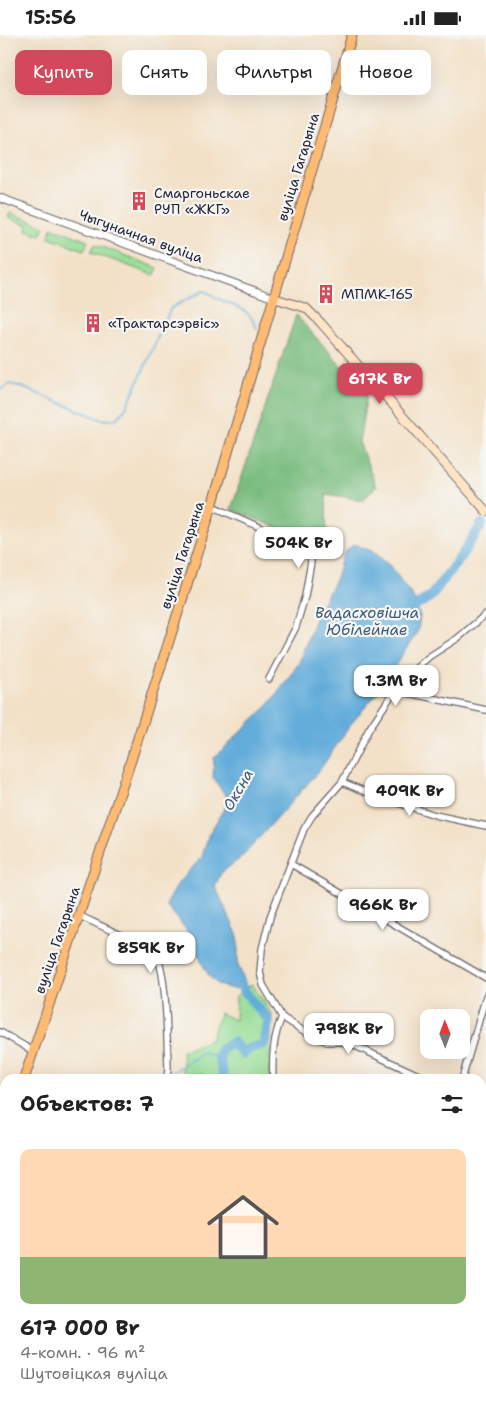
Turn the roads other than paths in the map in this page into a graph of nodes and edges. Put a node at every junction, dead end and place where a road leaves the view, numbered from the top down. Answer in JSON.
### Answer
{"nodes":[{"id":1,"x":352,"y":35,"type":"edge"},
{"id":2,"x":0,"y":198,"type":"edge"},
{"id":3,"x":274,"y":298,"type":"junction"},
{"id":4,"x":212,"y":506,"type":"junction"},
{"id":5,"x":486,"y":511,"type":"edge"},
{"id":6,"x":486,"y":614,"type":"edge"},
{"id":7,"x":270,"y":679,"type":"dead end"},
{"id":8,"x":395,"y":690,"type":"junction"},
{"id":9,"x":486,"y":710,"type":"edge"},
{"id":10,"x":342,"y":782,"type":"junction"},
{"id":11,"x":486,"y":826,"type":"edge"},
{"id":12,"x":291,"y":864,"type":"junction"},
{"id":13,"x":80,"y":916,"type":"junction"},
{"id":14,"x":486,"y":978,"type":"edge"},
{"id":15,"x":486,"y":996,"type":"edge"},
{"id":16,"x":282,"y":1017,"type":"junction"},
{"id":17,"x":0,"y":1032,"type":"edge"},
{"id":18,"x":33,"y":1051,"type":"junction"},
{"id":19,"x":26,"y":1074,"type":"edge"},
{"id":20,"x":167,"y":1074,"type":"edge"},
{"id":21,"x":273,"y":1074,"type":"edge"},
{"id":22,"x":416,"y":1074,"type":"edge"},
{"id":23,"x":463,"y":1074,"type":"edge"}],
"edges":[{"from":1,"to":3,"type":"main road","name":"вуліца Гагарына"},
{"from":2,"to":3,"type":"street","name":"Чыгуначная вуліца"},
{"from":3,"to":4,"type":"main road","name":"вуліца Гагарына"},
{"from":3,"to":5,"type":"main road"},
{"from":4,"to":7,"type":"street"},
{"from":4,"to":13,"type":"main road","name":"вуліца Гагарына"},
{"from":6,"to":8,"type":"street"},
{"from":8,"to":9,"type":"street"},
{"from":8,"to":10,"type":"street"},
{"from":10,"to":11,"type":"street"},
{"from":10,"to":12,"type":"street"},
{"from":12,"to":14,"type":"street"},
{"from":12,"to":16,"type":"street"},
{"from":13,"to":18,"type":"main road","name":"вуліца Гагарына"},
{"from":13,"to":20,"type":"street"},
{"from":15,"to":23,"type":"street"},
{"from":16,"to":21,"type":"street"},
{"from":16,"to":22,"type":"street"},
{"from":17,"to":18,"type":"street"},
{"from":18,"to":19,"type":"main road","name":"вуліца Гагарына"}]}
